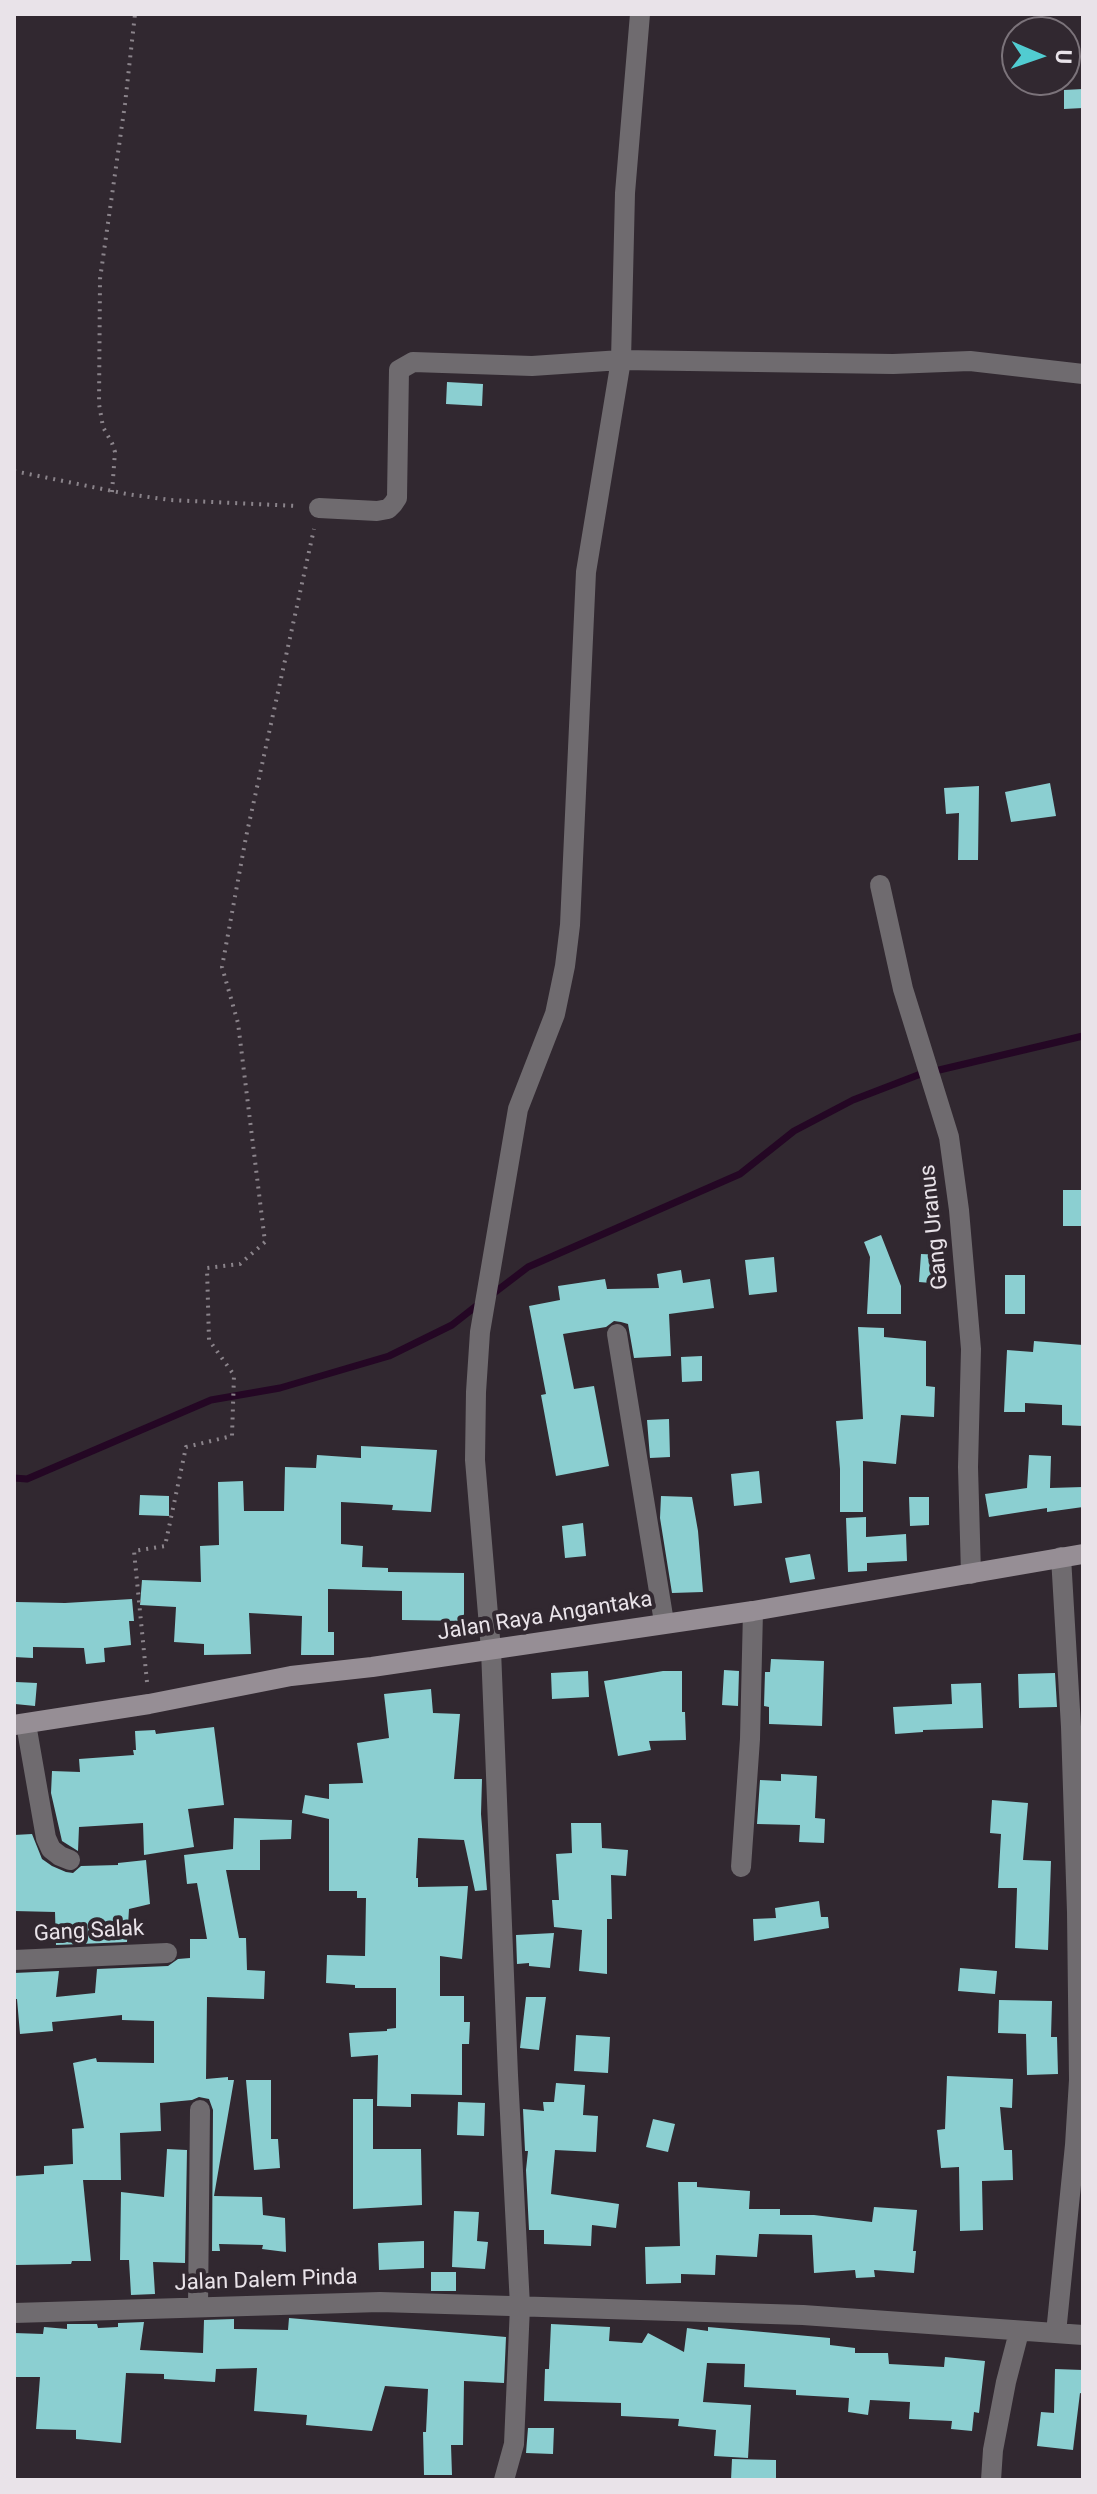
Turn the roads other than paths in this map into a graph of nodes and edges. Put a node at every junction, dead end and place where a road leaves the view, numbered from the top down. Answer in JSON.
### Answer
{"nodes":[{"id":1,"x":640,"y":14,"type":"edge"},
{"id":2,"x":621,"y":360,"type":"junction"},
{"id":3,"x":1083,"y":374,"type":"edge"},
{"id":4,"x":319,"y":508,"type":"road end"},
{"id":5,"x":880,"y":885,"type":"dead end"},
{"id":6,"x":617,"y":1334,"type":"dead end"},
{"id":7,"x":1083,"y":1554,"type":"edge"},
{"id":8,"x":1061,"y":1557,"type":"junction"},
{"id":9,"x":971,"y":1574,"type":"junction"},
{"id":10,"x":753,"y":1611,"type":"junction"},
{"id":11,"x":664,"y":1622,"type":"junction"},
{"id":12,"x":491,"y":1650,"type":"junction"},
{"id":13,"x":20,"y":1724,"type":"edge"},
{"id":14,"x":70,"y":1860,"type":"dead end"},
{"id":15,"x":741,"y":1867,"type":"dead end"},
{"id":16,"x":167,"y":1953,"type":"dead end"},
{"id":17,"x":14,"y":1960,"type":"edge"},
{"id":18,"x":1081,"y":2080,"type":"edge"},
{"id":19,"x":200,"y":2110,"type":"dead end"},
{"id":20,"x":520,"y":2306,"type":"junction"},
{"id":21,"x":198,"y":2307,"type":"junction"},
{"id":22,"x":14,"y":2313,"type":"edge"},
{"id":23,"x":1019,"y":2332,"type":"junction"},
{"id":24,"x":1056,"y":2333,"type":"junction"},
{"id":25,"x":1083,"y":2335,"type":"edge"},
{"id":26,"x":504,"y":2480,"type":"edge"},
{"id":27,"x":991,"y":2480,"type":"edge"}],
"edges":[{"from":1,"to":2,"type":"street"},
{"from":2,"to":3,"type":"street"},
{"from":2,"to":4,"type":"street"},
{"from":2,"to":12,"type":"street"},
{"from":5,"to":9,"type":"street","name":"Gang Uranus"},
{"from":6,"to":11,"type":"street"},
{"from":7,"to":8,"type":"main road","name":"Jalan Raya Angantaka"},
{"from":8,"to":9,"type":"main road","name":"Jalan Raya Angantaka"},
{"from":8,"to":18,"type":"street"},
{"from":9,"to":10,"type":"main road","name":"Jalan Raya Angantaka"},
{"from":10,"to":11,"type":"main road","name":"Jalan Raya Angantaka"},
{"from":10,"to":15,"type":"street"},
{"from":11,"to":12,"type":"main road","name":"Jalan Raya Angantaka"},
{"from":12,"to":13,"type":"main road","name":"Jalan Raya Angantaka"},
{"from":12,"to":20,"type":"street"},
{"from":13,"to":14,"type":"street"},
{"from":16,"to":17,"type":"street","name":"Gang Salak"},
{"from":18,"to":24,"type":"street"},
{"from":19,"to":21,"type":"street"},
{"from":20,"to":21,"type":"street","name":"Jalan Dalem Pinda"},
{"from":20,"to":23,"type":"street","name":"Jalan Dalem Pinda"},
{"from":20,"to":26,"type":"street"},
{"from":21,"to":22,"type":"street","name":"Jalan Dalem Pinda"},
{"from":23,"to":24,"type":"street","name":"Jalan Dalem Pinda"},
{"from":23,"to":27,"type":"street"},
{"from":24,"to":25,"type":"street","name":"Jalan Dalem Pinda"}]}
